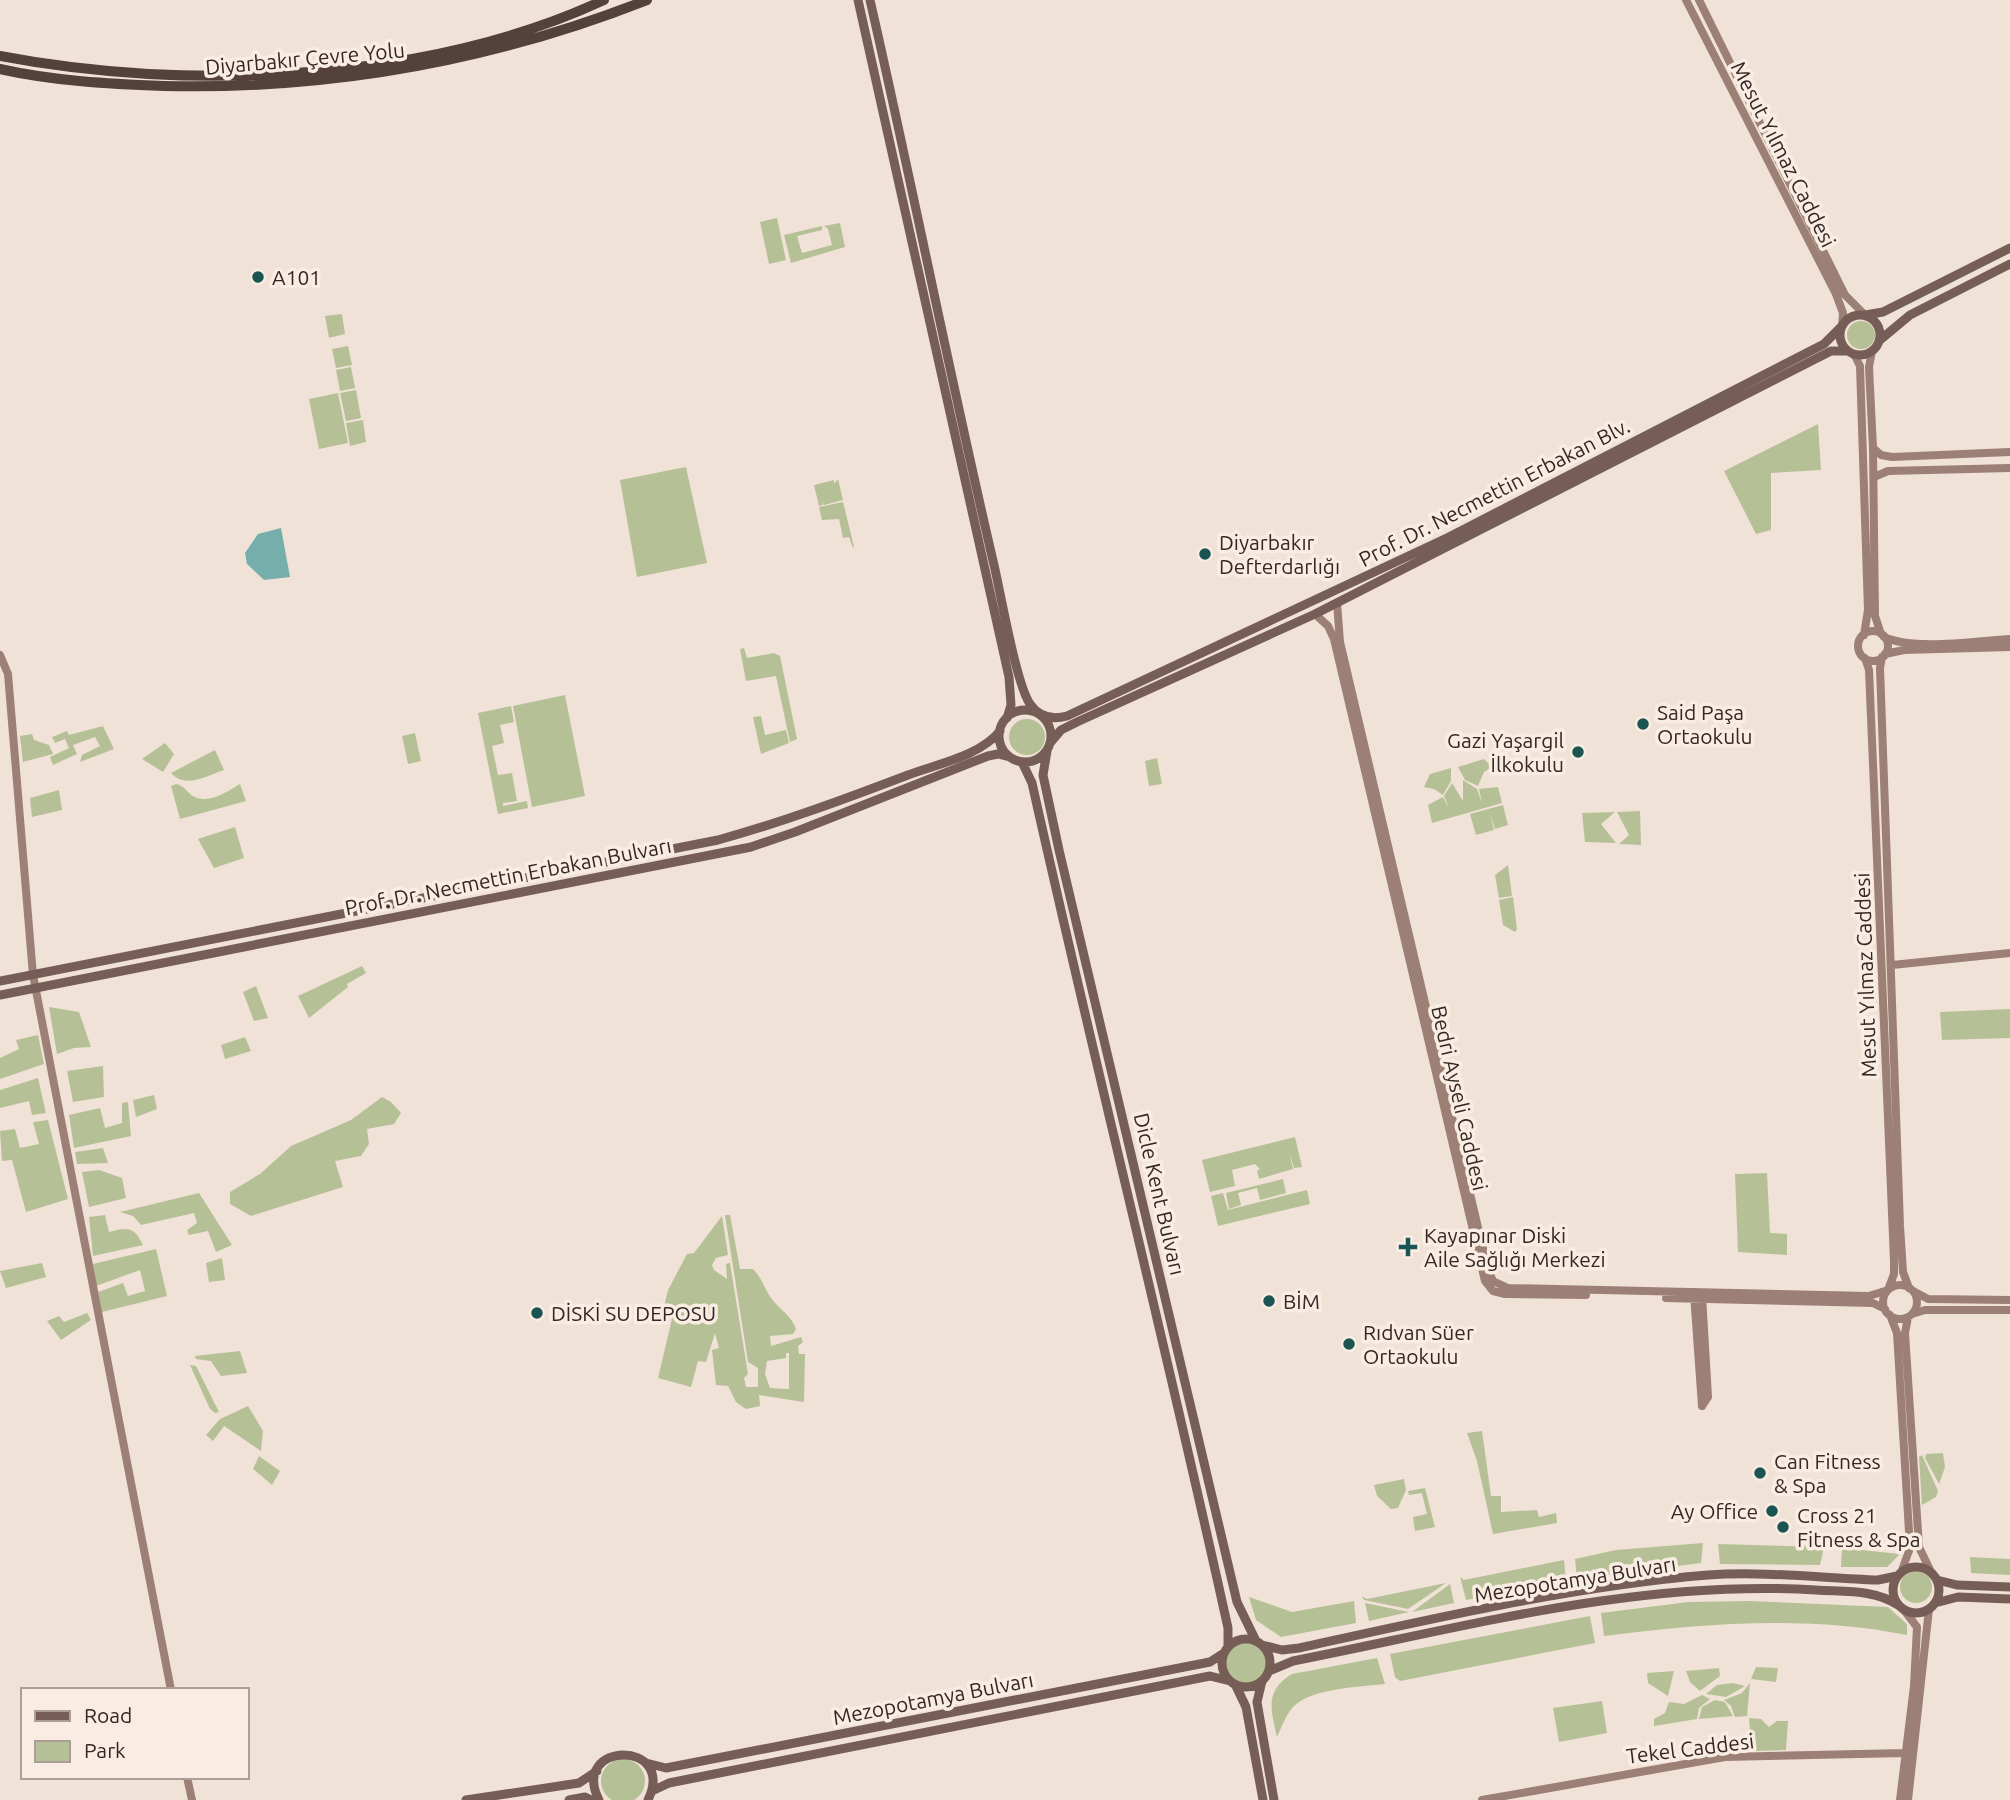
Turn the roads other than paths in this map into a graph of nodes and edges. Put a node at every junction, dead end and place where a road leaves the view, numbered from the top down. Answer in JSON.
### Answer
{"nodes":[{"id":1,"x":604,"y":0,"type":"edge"},
{"id":2,"x":647,"y":0,"type":"edge"},
{"id":3,"x":858,"y":0,"type":"edge"},
{"id":4,"x":870,"y":0,"type":"edge"},
{"id":5,"x":1686,"y":0,"type":"edge"},
{"id":6,"x":1699,"y":0,"type":"edge"},
{"id":7,"x":0,"y":56,"type":"edge"},
{"id":8,"x":0,"y":69,"type":"edge"},
{"id":9,"x":2010,"y":248,"type":"edge"},
{"id":10,"x":2010,"y":264,"type":"edge"},
{"id":11,"x":1865,"y":315,"type":"junction"},
{"id":12,"x":1842,"y":326,"type":"junction"},
{"id":13,"x":1880,"y":340,"type":"junction"},
{"id":14,"x":1872,"y":351,"type":"junction"},
{"id":15,"x":1851,"y":352,"type":"junction"},
{"id":16,"x":1873,"y":449,"type":"junction"},
{"id":17,"x":2010,"y":452,"type":"edge"},
{"id":18,"x":2010,"y":468,"type":"edge"},
{"id":19,"x":1874,"y":477,"type":"junction"},
{"id":20,"x":1337,"y":603,"type":"junction"},
{"id":21,"x":1315,"y":614,"type":"junction"},
{"id":22,"x":1864,"y":635,"type":"junction"},
{"id":23,"x":1883,"y":635,"type":"junction"},
{"id":24,"x":2010,"y":639,"type":"edge"},
{"id":25,"x":2010,"y":647,"type":"edge"},
{"id":26,"x":0,"y":655,"type":"edge"},
{"id":27,"x":1884,"y":656,"type":"junction"},
{"id":28,"x":1865,"y":658,"type":"junction"},
{"id":29,"x":1038,"y":713,"type":"junction"},
{"id":30,"x":1007,"y":718,"type":"junction"},
{"id":31,"x":1000,"y":731,"type":"junction"},
{"id":32,"x":1049,"y":747,"type":"junction"},
{"id":33,"x":1010,"y":757,"type":"junction"},
{"id":34,"x":1022,"y":762,"type":"junction"},
{"id":35,"x":2010,"y":953,"type":"edge"},
{"id":36,"x":1892,"y":965,"type":"junction"},
{"id":37,"x":33,"y":975,"type":"junction"},
{"id":38,"x":0,"y":981,"type":"edge"},
{"id":39,"x":36,"y":988,"type":"junction"},
{"id":40,"x":0,"y":995,"type":"edge"},
{"id":41,"x":1911,"y":1289,"type":"junction"},
{"id":42,"x":1888,"y":1290,"type":"junction"},
{"id":43,"x":1698,"y":1295,"type":"junction"},
{"id":44,"x":2010,"y":1300,"type":"edge"},
{"id":45,"x":2010,"y":1310,"type":"edge"},
{"id":46,"x":1887,"y":1312,"type":"junction"},
{"id":47,"x":1910,"y":1315,"type":"junction"},
{"id":48,"x":1899,"y":1573,"type":"junction"},
{"id":49,"x":1934,"y":1576,"type":"junction"},
{"id":50,"x":2010,"y":1587,"type":"edge"},
{"id":51,"x":2010,"y":1599,"type":"edge"},
{"id":52,"x":1932,"y":1606,"type":"junction"},
{"id":53,"x":1901,"y":1607,"type":"junction"},
{"id":54,"x":1259,"y":1643,"type":"junction"},
{"id":55,"x":1226,"y":1650,"type":"junction"},
{"id":56,"x":1269,"y":1671,"type":"junction"},
{"id":57,"x":1263,"y":1680,"type":"junction"},
{"id":58,"x":1233,"y":1683,"type":"junction"},
{"id":59,"x":171,"y":1688,"type":"edge"},
{"id":60,"x":1905,"y":1753,"type":"junction"},
{"id":61,"x":646,"y":1763,"type":"junction"},
{"id":62,"x":597,"y":1771,"type":"junction"},
{"id":63,"x":187,"y":1779,"type":"edge"},
{"id":64,"x":650,"y":1796,"type":"edge"},
{"id":65,"x":192,"y":1800,"type":"edge"},
{"id":66,"x":466,"y":1800,"type":"edge"},
{"id":67,"x":569,"y":1800,"type":"edge"},
{"id":68,"x":591,"y":1800,"type":"edge"},
{"id":69,"x":599,"y":1800,"type":"edge"},
{"id":70,"x":1263,"y":1800,"type":"edge"},
{"id":71,"x":1273,"y":1800,"type":"edge"},
{"id":72,"x":1482,"y":1800,"type":"edge"},
{"id":73,"x":1900,"y":1800,"type":"edge"},
{"id":74,"x":1908,"y":1800,"type":"edge"}],
"edges":[{"from":1,"to":7,"type":"highway","name":"Diyarbakır Çevre Yolu"},
{"from":2,"to":8,"type":"highway","name":"Diyarbakır Çevre Yolu"},
{"from":3,"to":30,"type":"main road"},
{"from":4,"to":29,"type":"main road"},
{"from":5,"to":12,"type":"main road","name":"Mesut Yılmaz Caddesi"},
{"from":6,"to":11,"type":"main road","name":"Mesut Yılmaz Caddesi"},
{"from":9,"to":11,"type":"main road"},
{"from":10,"to":13,"type":"main road"},
{"from":11,"to":12,"type":"main road"},
{"from":11,"to":13,"type":"main road"},
{"from":12,"to":15,"type":"main road"},
{"from":12,"to":29,"type":"main road","name":"Prof. Dr. Necmettin Erbakan Blv."},
{"from":13,"to":14,"type":"main road"},
{"from":14,"to":15,"type":"main road"},
{"from":14,"to":16,"type":"main road"},
{"from":15,"to":20,"type":"main road","name":"Prof. Dr. Necmettin Erbakan Blv."},
{"from":15,"to":22,"type":"main road"},
{"from":16,"to":17,"type":"main road"},
{"from":16,"to":19,"type":"main road"},
{"from":18,"to":19,"type":"main road"},
{"from":19,"to":23,"type":"main road"},
{"from":20,"to":21,"type":"main road","name":"Prof. Dr. Necmettin Erbakan Blv."},
{"from":20,"to":43,"type":"main road","name":"Bedri Ayseli Caddesi"},
{"from":21,"to":32,"type":"main road","name":"Prof. Dr. Necmettin Erbakan Blv."},
{"from":21,"to":43,"type":"main road","name":"Bedri Ayseli Caddesi"},
{"from":22,"to":23,"type":"main road"},
{"from":22,"to":28,"type":"main road"},
{"from":23,"to":24,"type":"main road"},
{"from":23,"to":27,"type":"main road"},
{"from":25,"to":27,"type":"main road"},
{"from":26,"to":37,"type":"main road"},
{"from":27,"to":28,"type":"main road"},
{"from":27,"to":36,"type":"main road","name":"Mesut Yılmaz Caddesi"},
{"from":28,"to":42,"type":"main road","name":"Mesut Yılmaz Caddesi"},
{"from":29,"to":30,"type":"main road"},
{"from":29,"to":32,"type":"main road"},
{"from":30,"to":31,"type":"main road"},
{"from":31,"to":33,"type":"main road"},
{"from":31,"to":37,"type":"main road","name":"Prof. Dr. Necmettin Erbakan Bulvarı"},
{"from":32,"to":34,"type":"main road"},
{"from":32,"to":54,"type":"main road","name":"Dicle Kent Bulvarı"},
{"from":33,"to":34,"type":"main road"},
{"from":33,"to":39,"type":"main road","name":"Prof. Dr. Necmettin Erbakan Bulvarı"},
{"from":34,"to":55,"type":"main road","name":"Dicle Kent Bulvarı"},
{"from":35,"to":36,"type":"main road"},
{"from":36,"to":41,"type":"main road","name":"Mesut Yılmaz Caddesi"},
{"from":37,"to":38,"type":"main road","name":"Prof. Dr. Necmettin Erbakan Bulvarı"},
{"from":37,"to":39,"type":"main road"},
{"from":39,"to":40,"type":"main road","name":"Prof. Dr. Necmettin Erbakan Bulvarı"},
{"from":39,"to":59,"type":"main road"},
{"from":41,"to":42,"type":"main road"},
{"from":41,"to":44,"type":"main road"},
{"from":41,"to":47,"type":"main road"},
{"from":42,"to":43,"type":"main road","name":"Bedri Ayseli Caddesi"},
{"from":42,"to":46,"type":"main road"},
{"from":43,"to":43,"type":"main road"},
{"from":43,"to":46,"type":"main road","name":"Bedri Ayseli Caddesi"},
{"from":45,"to":47,"type":"main road"},
{"from":46,"to":47,"type":"main road"},
{"from":46,"to":48,"type":"main road"},
{"from":47,"to":49,"type":"main road"},
{"from":48,"to":49,"type":"main road"},
{"from":48,"to":53,"type":"main road"},
{"from":48,"to":54,"type":"main road","name":"Mezopotamya Bulvarı"},
{"from":49,"to":50,"type":"main road"},
{"from":49,"to":52,"type":"main road"},
{"from":51,"to":52,"type":"main road"},
{"from":52,"to":53,"type":"main road"},
{"from":52,"to":74,"type":"main road"},
{"from":53,"to":56,"type":"main road","name":"Mezopotamya Bulvarı"},
{"from":53,"to":60,"type":"main road"},
{"from":54,"to":55,"type":"main road"},
{"from":54,"to":56,"type":"main road"},
{"from":55,"to":58,"type":"main road"},
{"from":55,"to":61,"type":"main road","name":"Mezopotamya Bulvarı"},
{"from":56,"to":57,"type":"main road"},
{"from":57,"to":58,"type":"main road"},
{"from":57,"to":71,"type":"main road"},
{"from":58,"to":64,"type":"main road","name":"Mezopotamya Bulvarı"},
{"from":58,"to":70,"type":"main road"},
{"from":60,"to":72,"type":"main road","name":"Tekel Caddesi"},
{"from":60,"to":73,"type":"main road"},
{"from":61,"to":62,"type":"main road","name":"Mezopotamya Bulvarı"},
{"from":61,"to":64,"type":"main road"},
{"from":62,"to":66,"type":"main road"},
{"from":62,"to":69,"type":"main road"},
{"from":63,"to":65,"type":"main road"},
{"from":67,"to":68,"type":"main road"}]}
